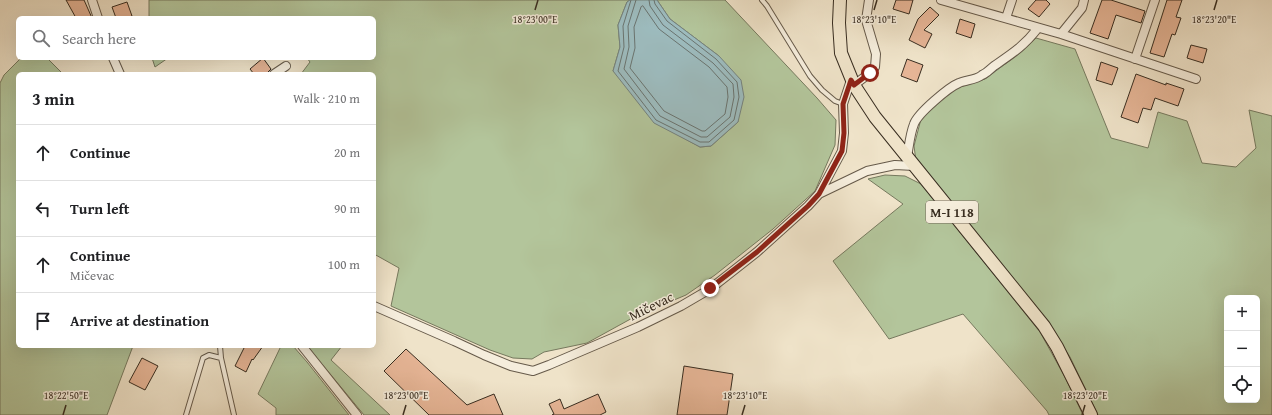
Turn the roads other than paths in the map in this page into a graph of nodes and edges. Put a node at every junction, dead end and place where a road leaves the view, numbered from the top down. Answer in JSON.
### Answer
{"nodes":[{"id":1,"x":92,"y":0,"type":"edge"},
{"id":2,"x":762,"y":0,"type":"edge"},
{"id":3,"x":840,"y":0,"type":"edge"},
{"id":4,"x":869,"y":0,"type":"edge"},
{"id":5,"x":943,"y":0,"type":"edge"},
{"id":6,"x":1012,"y":0,"type":"edge"},
{"id":7,"x":1084,"y":0,"type":"edge"},
{"id":8,"x":1155,"y":0,"type":"edge"},
{"id":9,"x":97,"y":16,"type":"edge"},
{"id":10,"x":1006,"y":18,"type":"junction"},
{"id":11,"x":1038,"y":28,"type":"junction"},
{"id":12,"x":1061,"y":34,"type":"junction"},
{"id":13,"x":1135,"y":59,"type":"junction"},
{"id":14,"x":114,"y":60,"type":"edge"},
{"id":15,"x":286,"y":66,"type":"dead end"},
{"id":16,"x":119,"y":72,"type":"edge"},
{"id":17,"x":277,"y":72,"type":"edge"},
{"id":18,"x":1196,"y":79,"type":"dead end"},
{"id":19,"x":852,"y":82,"type":"junction"},
{"id":20,"x":843,"y":104,"type":"junction"},
{"id":21,"x":911,"y":161,"type":"junction"},
{"id":22,"x":819,"y":194,"type":"junction"},
{"id":23,"x":376,"y":307,"type":"edge"},
{"id":24,"x":220,"y":348,"type":"edge"},
{"id":25,"x":304,"y":348,"type":"edge"},
{"id":26,"x":221,"y":358,"type":"junction"},
{"id":27,"x":186,"y":415,"type":"edge"},
{"id":28,"x":234,"y":415,"type":"edge"},
{"id":29,"x":357,"y":415,"type":"edge"},
{"id":30,"x":1091,"y":415,"type":"edge"}],
"edges":[{"from":1,"to":9,"type":"street"},
{"from":2,"to":20,"type":"lane"},
{"from":3,"to":19,"type":"main road","number":"M-I 118"},
{"from":4,"to":19,"type":"street"},
{"from":5,"to":10,"type":"street"},
{"from":6,"to":10,"type":"street"},
{"from":7,"to":12,"type":"street"},
{"from":8,"to":13,"type":"street"},
{"from":10,"to":11,"type":"street"},
{"from":11,"to":12,"type":"street"},
{"from":11,"to":21,"type":"street"},
{"from":12,"to":13,"type":"street"},
{"from":13,"to":18,"type":"street"},
{"from":14,"to":16,"type":"street"},
{"from":15,"to":17,"type":"street"},
{"from":19,"to":20,"type":"street"},
{"from":19,"to":21,"type":"main road","number":"M-I 118"},
{"from":20,"to":22,"type":"street"},
{"from":21,"to":22,"type":"street","name":"Mičevac"},
{"from":21,"to":30,"type":"main road","number":"M-I 118"},
{"from":22,"to":23,"type":"street","name":"Mičevac"},
{"from":24,"to":26,"type":"lane"},
{"from":25,"to":29,"type":"street"},
{"from":26,"to":27,"type":"lane"},
{"from":26,"to":28,"type":"lane"}]}
